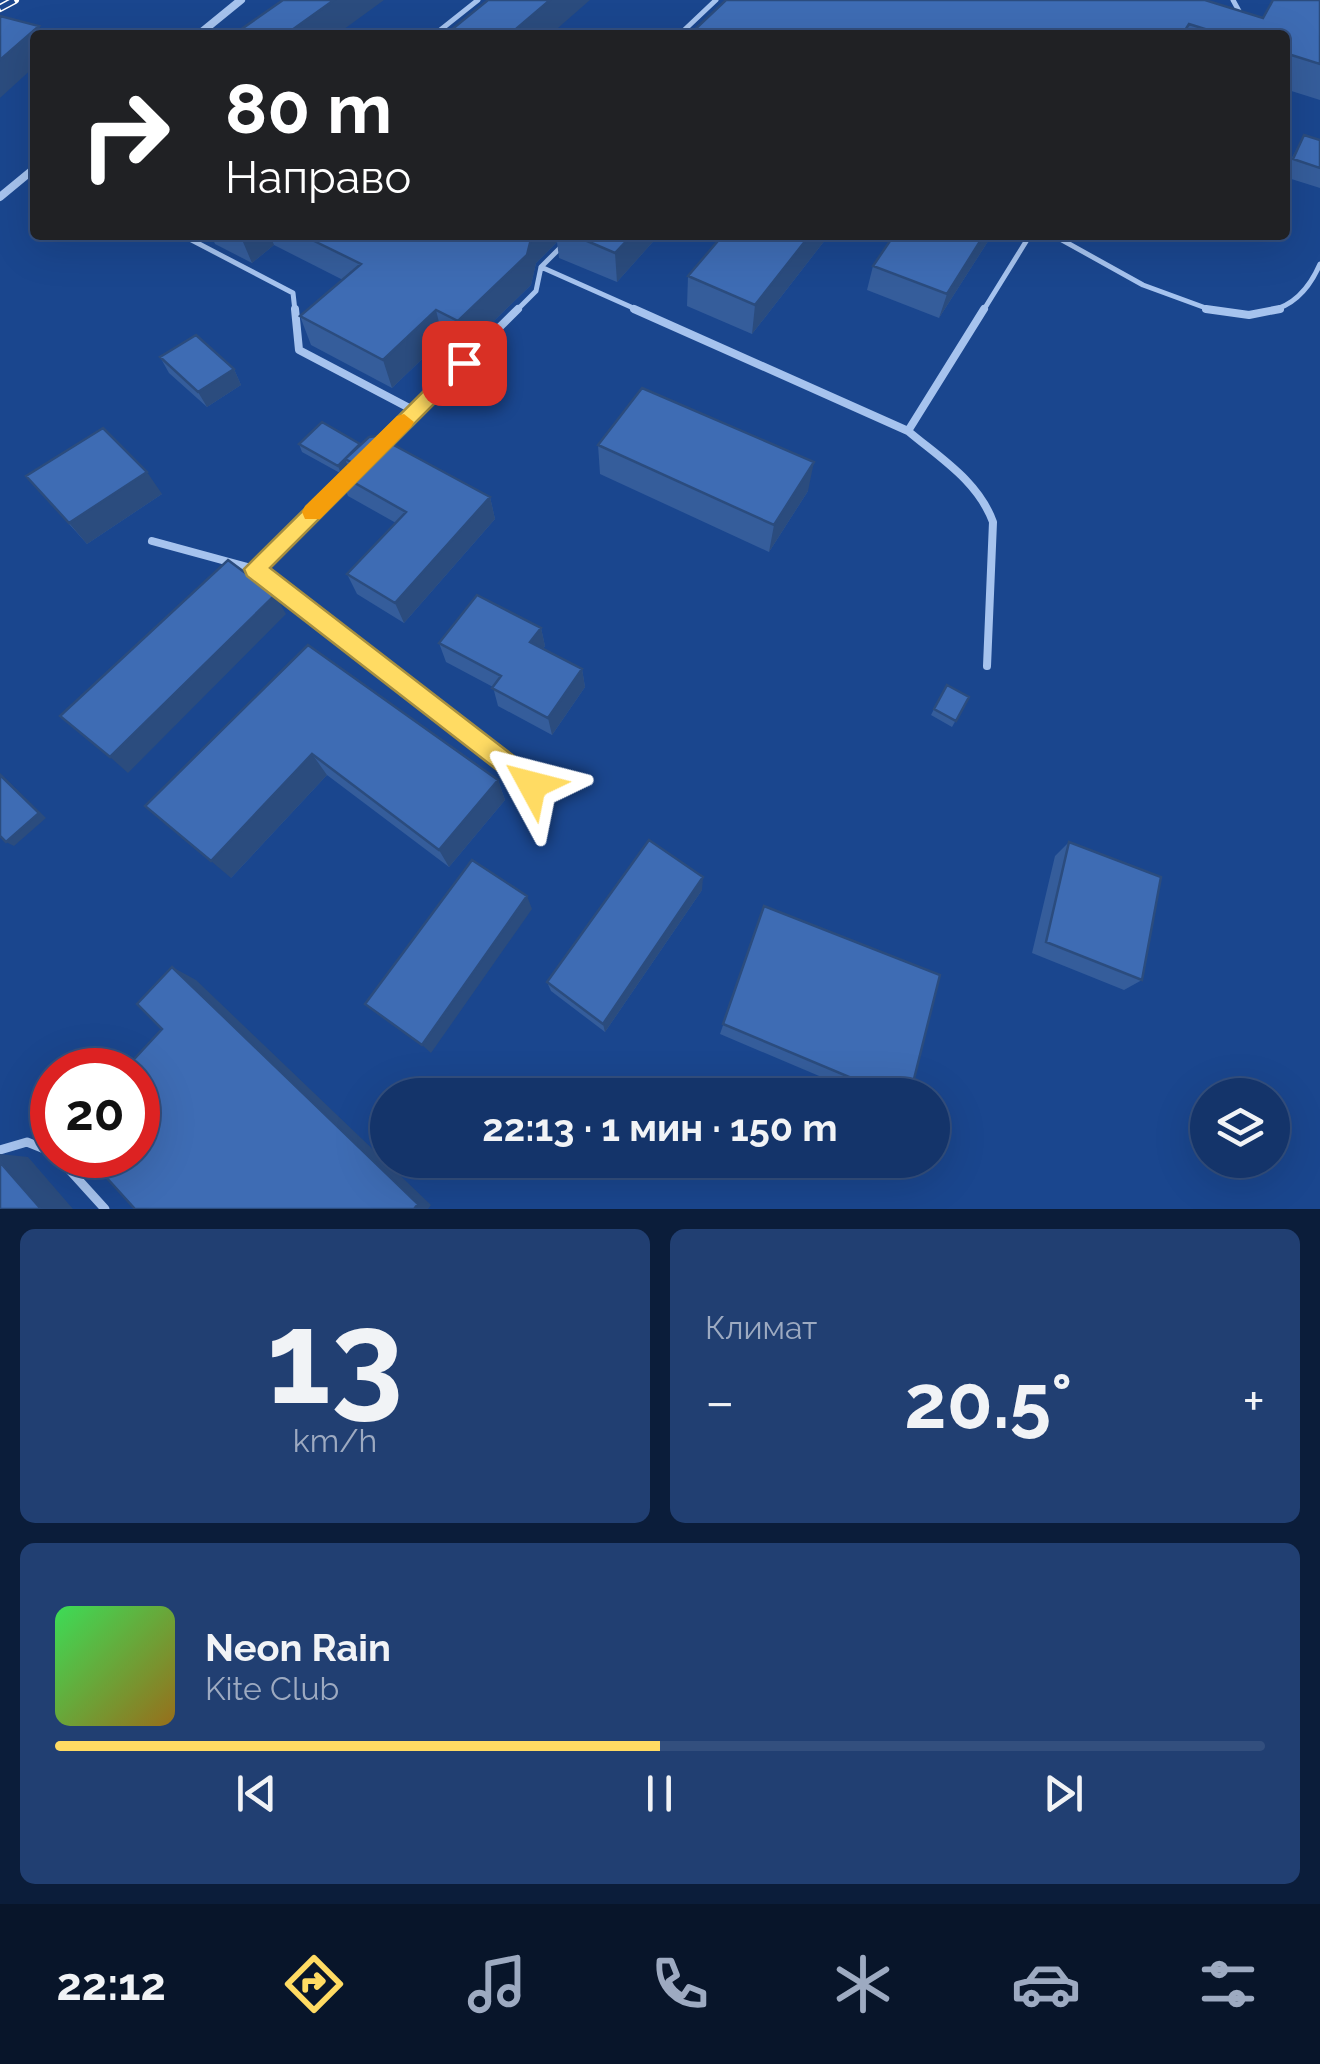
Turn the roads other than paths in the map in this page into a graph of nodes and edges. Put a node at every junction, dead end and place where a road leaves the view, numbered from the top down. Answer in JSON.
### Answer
{"nodes":[{"id":1,"x":241,"y":0,"type":"edge"},
{"id":2,"x":478,"y":0,"type":"edge"},
{"id":3,"x":706,"y":0,"type":"edge"},
{"id":4,"x":1233,"y":0,"type":"edge"},
{"id":5,"x":715,"y":1,"type":"edge"},
{"id":6,"x":1230,"y":23,"type":"edge"},
{"id":7,"x":204,"y":30,"type":"edge"},
{"id":8,"x":440,"y":30,"type":"edge"},
{"id":9,"x":684,"y":30,"type":"edge"},
{"id":10,"x":30,"y":172,"type":"edge"},
{"id":11,"x":0,"y":197,"type":"edge"},
{"id":12,"x":192,"y":240,"type":"edge"},
{"id":13,"x":568,"y":240,"type":"edge"},
{"id":14,"x":1027,"y":240,"type":"edge"},
{"id":15,"x":1062,"y":240,"type":"edge"},
{"id":16,"x":1320,"y":264,"type":"edge"},
{"id":17,"x":541,"y":267,"type":"junction"},
{"id":18,"x":415,"y":411,"type":"junction"},
{"id":19,"x":908,"y":431,"type":"junction"},
{"id":20,"x":375,"y":450,"type":"edge"},
{"id":21,"x":362,"y":464,"type":"edge"},
{"id":22,"x":152,"y":540,"type":"dead end"},
{"id":23,"x":255,"y":569,"type":"junction"},
{"id":24,"x":988,"y":666,"type":"dead end"},
{"id":25,"x":532,"y":785,"type":"dead end"},
{"id":26,"x":30,"y":1142,"type":"edge"},
{"id":27,"x":0,"y":1150,"type":"edge"},
{"id":28,"x":76,"y":1178,"type":"edge"},
{"id":29,"x":105,"y":1209,"type":"edge"}],
"edges":[{"from":1,"to":7,"type":"street"},
{"from":2,"to":8,"type":"lane"},
{"from":3,"to":5,"type":"lane"},
{"from":4,"to":6,"type":"lane"},
{"from":5,"to":9,"type":"lane"},
{"from":10,"to":11,"type":"street"},
{"from":12,"to":18,"type":"lane"},
{"from":13,"to":17,"type":"lane"},
{"from":14,"to":19,"type":"lane"},
{"from":15,"to":16,"type":"lane"},
{"from":17,"to":18,"type":"lane"},
{"from":17,"to":19,"type":"lane"},
{"from":18,"to":20,"type":"lane"},
{"from":19,"to":24,"type":"lane"},
{"from":21,"to":23,"type":"lane"},
{"from":22,"to":23,"type":"lane"},
{"from":23,"to":25,"type":"lane"},
{"from":26,"to":27,"type":"lane"},
{"from":28,"to":29,"type":"lane"}]}
